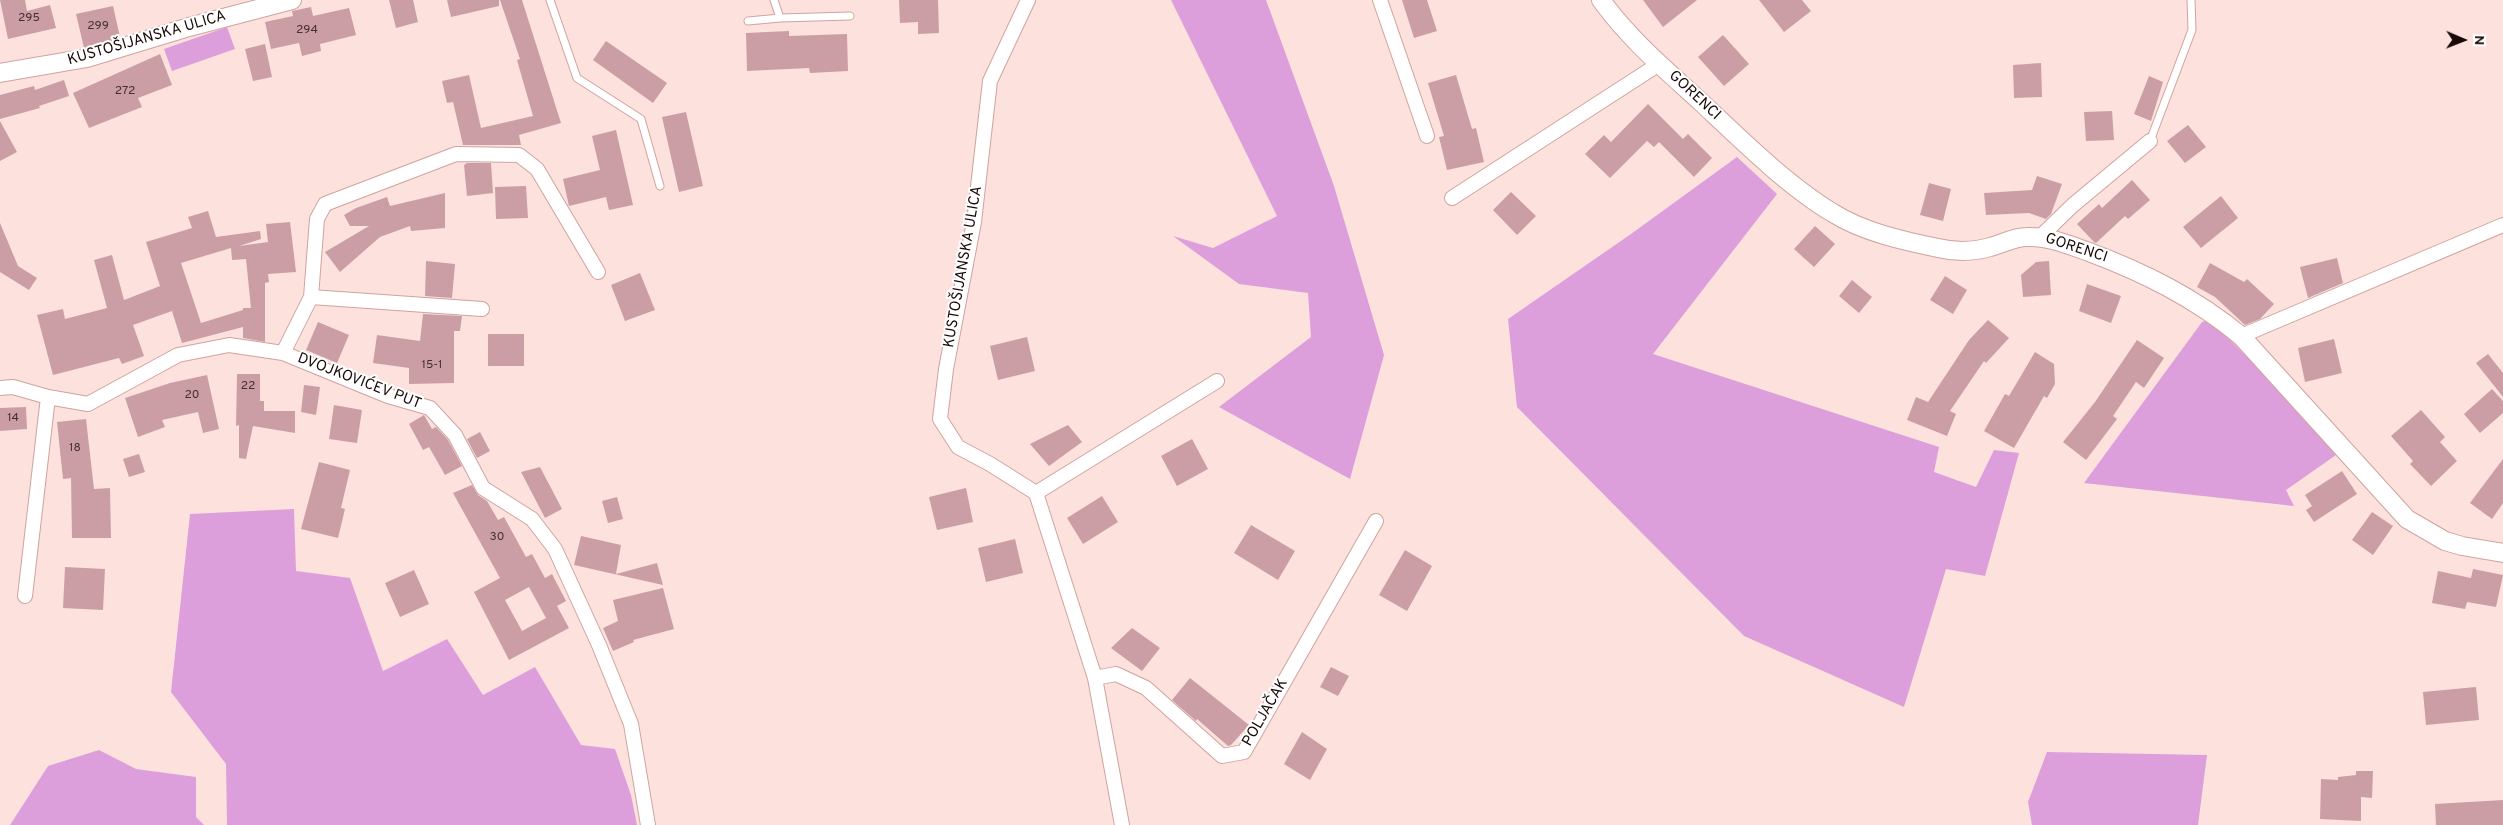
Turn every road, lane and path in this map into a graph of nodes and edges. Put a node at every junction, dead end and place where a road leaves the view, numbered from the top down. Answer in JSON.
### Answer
{"nodes":[{"id":1,"x":292,"y":0,"type":"edge"},
{"id":2,"x":550,"y":0,"type":"edge"},
{"id":3,"x":774,"y":0,"type":"edge"},
{"id":4,"x":1028,"y":0,"type":"edge"},
{"id":5,"x":1380,"y":0,"type":"edge"},
{"id":6,"x":1602,"y":0,"type":"edge"},
{"id":7,"x":2191,"y":0,"type":"edge"},
{"id":8,"x":850,"y":16,"type":"dead end"},
{"id":9,"x":780,"y":18,"type":"junction"},
{"id":10,"x":748,"y":21,"type":"dead end"},
{"id":11,"x":1659,"y":64,"type":"junction"},
{"id":12,"x":0,"y":72,"type":"edge"},
{"id":13,"x":1427,"y":136,"type":"dead end"},
{"id":14,"x":2150,"y":141,"type":"joint"},
{"id":15,"x":660,"y":186,"type":"dead end"},
{"id":16,"x":1452,"y":198,"type":"dead end"},
{"id":17,"x":2503,"y":225,"type":"edge"},
{"id":18,"x":2040,"y":237,"type":"junction"},
{"id":19,"x":598,"y":272,"type":"dead end"},
{"id":20,"x":311,"y":297,"type":"junction"},
{"id":21,"x":482,"y":309,"type":"dead end"},
{"id":22,"x":2241,"y":336,"type":"junction"},
{"id":23,"x":283,"y":353,"type":"junction"},
{"id":24,"x":1217,"y":381,"type":"dead end"},
{"id":25,"x":0,"y":388,"type":"edge"},
{"id":26,"x":48,"y":397,"type":"junction"},
{"id":27,"x":1036,"y":493,"type":"junction"},
{"id":28,"x":1376,"y":521,"type":"dead end"},
{"id":29,"x":2503,"y":553,"type":"edge"},
{"id":30,"x":25,"y":596,"type":"dead end"},
{"id":31,"x":1095,"y":678,"type":"junction"},
{"id":32,"x":648,"y":825,"type":"edge"},
{"id":33,"x":1122,"y":825,"type":"edge"}],
"edges":[{"from":1,"to":12,"type":"street","name":"KUSTOŠIJANSKA ULICA"},
{"from":2,"to":15,"type":"lane"},
{"from":3,"to":9,"type":"lane"},
{"from":4,"to":27,"type":"street","name":"KUSTOŠIJANSKA ULICA"},
{"from":5,"to":13,"type":"street"},
{"from":6,"to":11,"type":"street","name":"GORENCI"},
{"from":7,"to":14,"type":"lane"},
{"from":8,"to":9,"type":"lane"},
{"from":9,"to":10,"type":"lane"},
{"from":11,"to":16,"type":"street"},
{"from":11,"to":18,"type":"street","name":"GORENCI"},
{"from":14,"to":18,"type":"street"},
{"from":17,"to":22,"type":"street"},
{"from":18,"to":22,"type":"street","name":"GORENCI"},
{"from":19,"to":20,"type":"street"},
{"from":20,"to":21,"type":"street"},
{"from":20,"to":23,"type":"street"},
{"from":22,"to":29,"type":"street","name":"GORENCI"},
{"from":23,"to":26,"type":"street","name":"DVOJKOVIĆEV PUT"},
{"from":23,"to":32,"type":"street","name":"DVOJKOVIĆEV PUT"},
{"from":24,"to":27,"type":"street"},
{"from":25,"to":26,"type":"street","name":"DVOJKOVIĆEV PUT"},
{"from":26,"to":30,"type":"street"},
{"from":27,"to":31,"type":"street"},
{"from":28,"to":31,"type":"street","name":"POLJAČAK"},
{"from":31,"to":33,"type":"street"}]}
